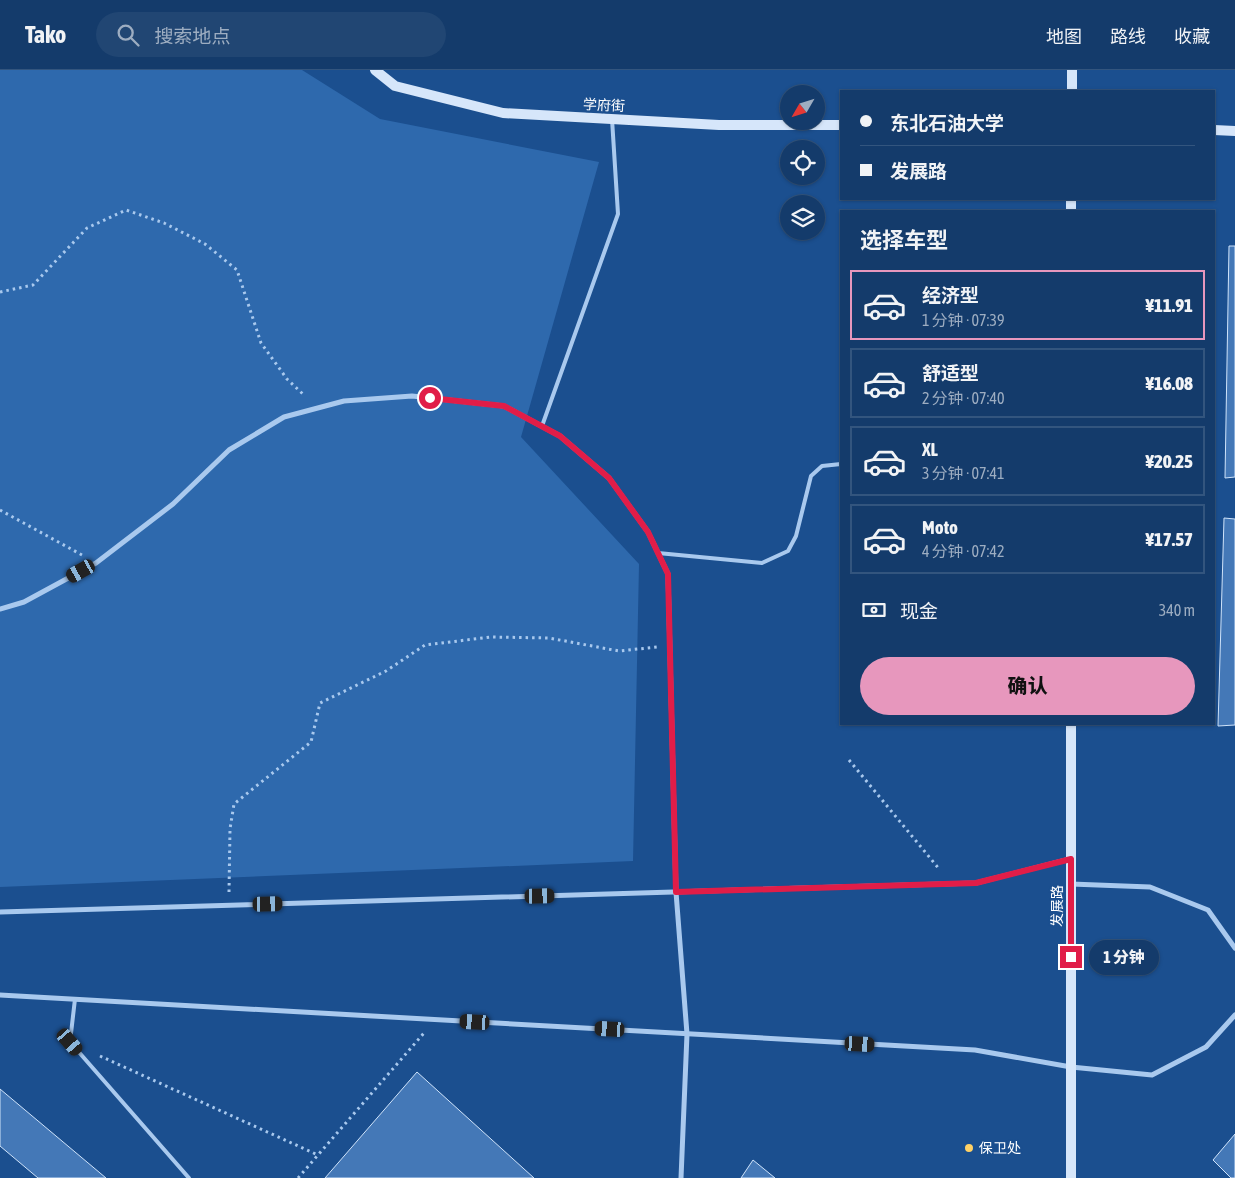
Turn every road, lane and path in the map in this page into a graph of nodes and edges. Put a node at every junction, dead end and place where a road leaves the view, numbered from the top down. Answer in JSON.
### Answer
{"nodes":[{"id":1,"x":374,"y":70,"type":"edge"},
{"id":2,"x":1072,"y":70,"type":"edge"},
{"id":3,"x":1072,"y":90,"type":"edge"},
{"id":4,"x":612,"y":120,"type":"junction"},
{"id":5,"x":840,"y":125,"type":"edge"},
{"id":6,"x":1215,"y":130,"type":"edge"},
{"id":7,"x":1235,"y":131,"type":"edge"},
{"id":8,"x":0,"y":292,"type":"edge"},
{"id":9,"x":317,"y":408,"type":"junction"},
{"id":10,"x":542,"y":426,"type":"junction"},
{"id":11,"x":840,"y":464,"type":"edge"},
{"id":12,"x":0,"y":510,"type":"edge"},
{"id":13,"x":658,"y":553,"type":"junction"},
{"id":14,"x":96,"y":563,"type":"junction"},
{"id":15,"x":0,"y":609,"type":"edge"},
{"id":16,"x":670,"y":646,"type":"junction"},
{"id":17,"x":1071,"y":725,"type":"edge"},
{"id":18,"x":849,"y":760,"type":"dead end"},
{"id":19,"x":1071,"y":859,"type":"junction"},
{"id":20,"x":952,"y":884,"type":"junction"},
{"id":21,"x":1071,"y":884,"type":"junction"},
{"id":22,"x":676,"y":892,"type":"junction"},
{"id":23,"x":229,"y":905,"type":"junction"},
{"id":24,"x":0,"y":912,"type":"edge"},
{"id":25,"x":1235,"y":948,"type":"edge"},
{"id":26,"x":0,"y":995,"type":"edge"},
{"id":27,"x":75,"y":999,"type":"junction"},
{"id":28,"x":1235,"y":1015,"type":"edge"},
{"id":29,"x":436,"y":1019,"type":"junction"},
{"id":30,"x":687,"y":1034,"type":"junction"},
{"id":31,"x":96,"y":1054,"type":"dead end"},
{"id":32,"x":1071,"y":1067,"type":"junction"},
{"id":33,"x":318,"y":1155,"type":"junction"},
{"id":34,"x":189,"y":1178,"type":"edge"},
{"id":35,"x":298,"y":1178,"type":"edge"},
{"id":36,"x":681,"y":1178,"type":"edge"},
{"id":37,"x":1071,"y":1178,"type":"edge"}],
"edges":[{"from":1,"to":4,"type":"street","name":"学府街"},
{"from":2,"to":3,"type":"street"},
{"from":4,"to":5,"type":"street","name":"学府街"},
{"from":4,"to":10,"type":"lane"},
{"from":6,"to":7,"type":"street"},
{"from":8,"to":9,"type":"path"},
{"from":9,"to":10,"type":"street"},
{"from":9,"to":14,"type":"street"},
{"from":10,"to":13,"type":"street"},
{"from":11,"to":13,"type":"lane"},
{"from":12,"to":14,"type":"path"},
{"from":13,"to":16,"type":"street"},
{"from":14,"to":15,"type":"street"},
{"from":16,"to":22,"type":"street"},
{"from":16,"to":23,"type":"path"},
{"from":17,"to":19,"type":"street","name":"发展路"},
{"from":18,"to":20,"type":"path"},
{"from":19,"to":20,"type":"street"},
{"from":19,"to":21,"type":"street","name":"发展路"},
{"from":20,"to":22,"type":"street"},
{"from":21,"to":25,"type":"street"},
{"from":21,"to":32,"type":"street","name":"发展路"},
{"from":22,"to":23,"type":"street"},
{"from":22,"to":30,"type":"street"},
{"from":23,"to":24,"type":"street"},
{"from":26,"to":27,"type":"street"},
{"from":27,"to":29,"type":"street"},
{"from":27,"to":34,"type":"lane"},
{"from":28,"to":32,"type":"street"},
{"from":29,"to":30,"type":"street"},
{"from":29,"to":33,"type":"path"},
{"from":30,"to":32,"type":"street"},
{"from":30,"to":36,"type":"street"},
{"from":31,"to":33,"type":"path"},
{"from":32,"to":37,"type":"street","name":"发展路"},
{"from":33,"to":35,"type":"path"}]}
